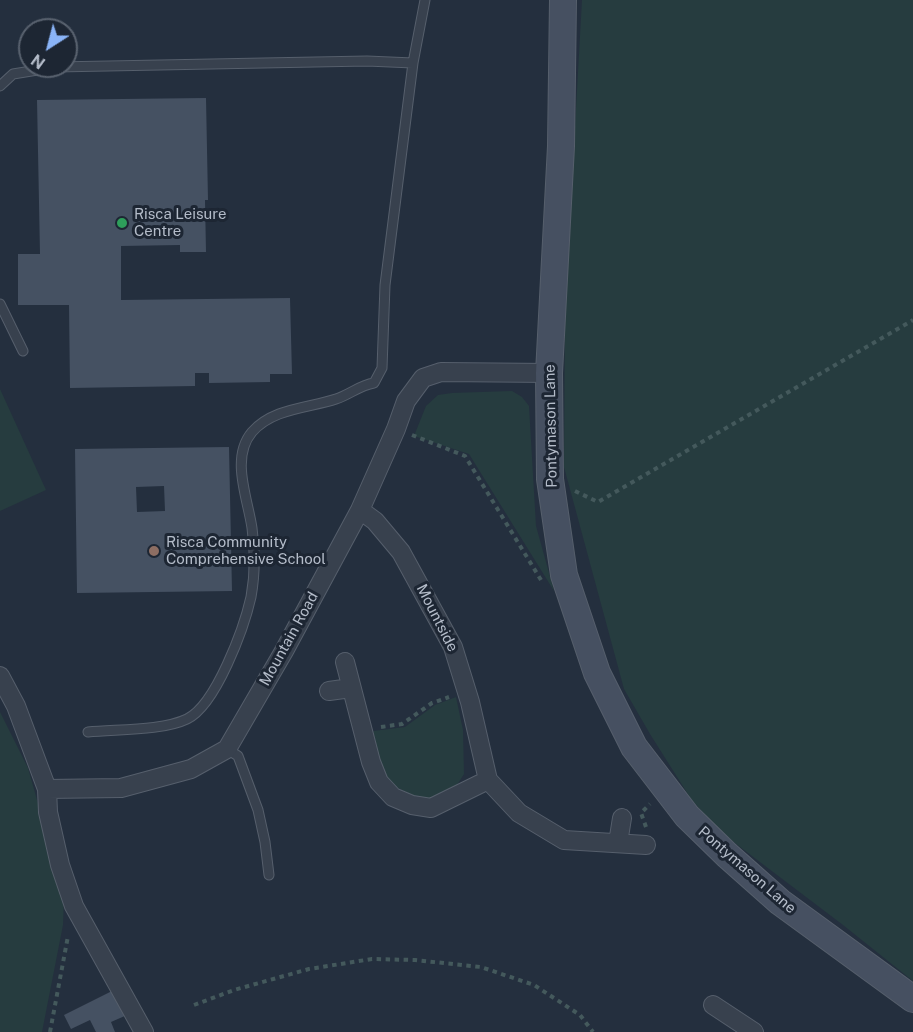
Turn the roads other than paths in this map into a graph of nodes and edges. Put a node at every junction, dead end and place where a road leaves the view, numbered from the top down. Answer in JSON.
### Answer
{"nodes":[{"id":1,"x":425,"y":0,"type":"edge"},
{"id":2,"x":563,"y":0,"type":"edge"},
{"id":3,"x":412,"y":63,"type":"junction"},
{"id":4,"x":0,"y":86,"type":"edge"},
{"id":5,"x":0,"y":304,"type":"edge"},
{"id":6,"x":23,"y":351,"type":"dead end"},
{"id":7,"x":549,"y":373,"type":"junction"},
{"id":8,"x":360,"y":510,"type":"junction"},
{"id":9,"x":345,"y":662,"type":"dead end"},
{"id":10,"x":0,"y":676,"type":"edge"},
{"id":11,"x":351,"y":688,"type":"junction"},
{"id":12,"x":329,"y":691,"type":"dead end"},
{"id":13,"x":88,"y":732,"type":"dead end"},
{"id":14,"x":227,"y":749,"type":"junction"},
{"id":15,"x":488,"y":780,"type":"junction"},
{"id":16,"x":47,"y":789,"type":"junction"},
{"id":17,"x":622,"y":818,"type":"dead end"},
{"id":18,"x":618,"y":843,"type":"junction"},
{"id":19,"x":646,"y":845,"type":"road end"},
{"id":20,"x":269,"y":875,"type":"dead end"},
{"id":21,"x":913,"y":999,"type":"edge"},
{"id":22,"x":712,"y":1005,"type":"dead end"},
{"id":23,"x":144,"y":1032,"type":"edge"},
{"id":24,"x":754,"y":1032,"type":"edge"}],
"edges":[{"from":1,"to":3,"type":"lane"},
{"from":2,"to":7,"type":"street","name":"Pontymason Lane"},
{"from":3,"to":4,"type":"lane"},
{"from":3,"to":13,"type":"lane"},
{"from":5,"to":6,"type":"lane"},
{"from":7,"to":8,"type":"street","name":"Mountain Road"},
{"from":7,"to":21,"type":"street","name":"Pontymason Lane"},
{"from":8,"to":14,"type":"street","name":"Mountain Road"},
{"from":8,"to":15,"type":"street","name":"Mountside"},
{"from":9,"to":11,"type":"street"},
{"from":10,"to":16,"type":"street"},
{"from":11,"to":12,"type":"street"},
{"from":11,"to":15,"type":"street"},
{"from":14,"to":16,"type":"street"},
{"from":14,"to":20,"type":"lane"},
{"from":15,"to":18,"type":"street","name":"Mountside"},
{"from":16,"to":23,"type":"street"},
{"from":17,"to":18,"type":"street"},
{"from":18,"to":19,"type":"street","name":"Mountside"},
{"from":22,"to":24,"type":"street"}]}
